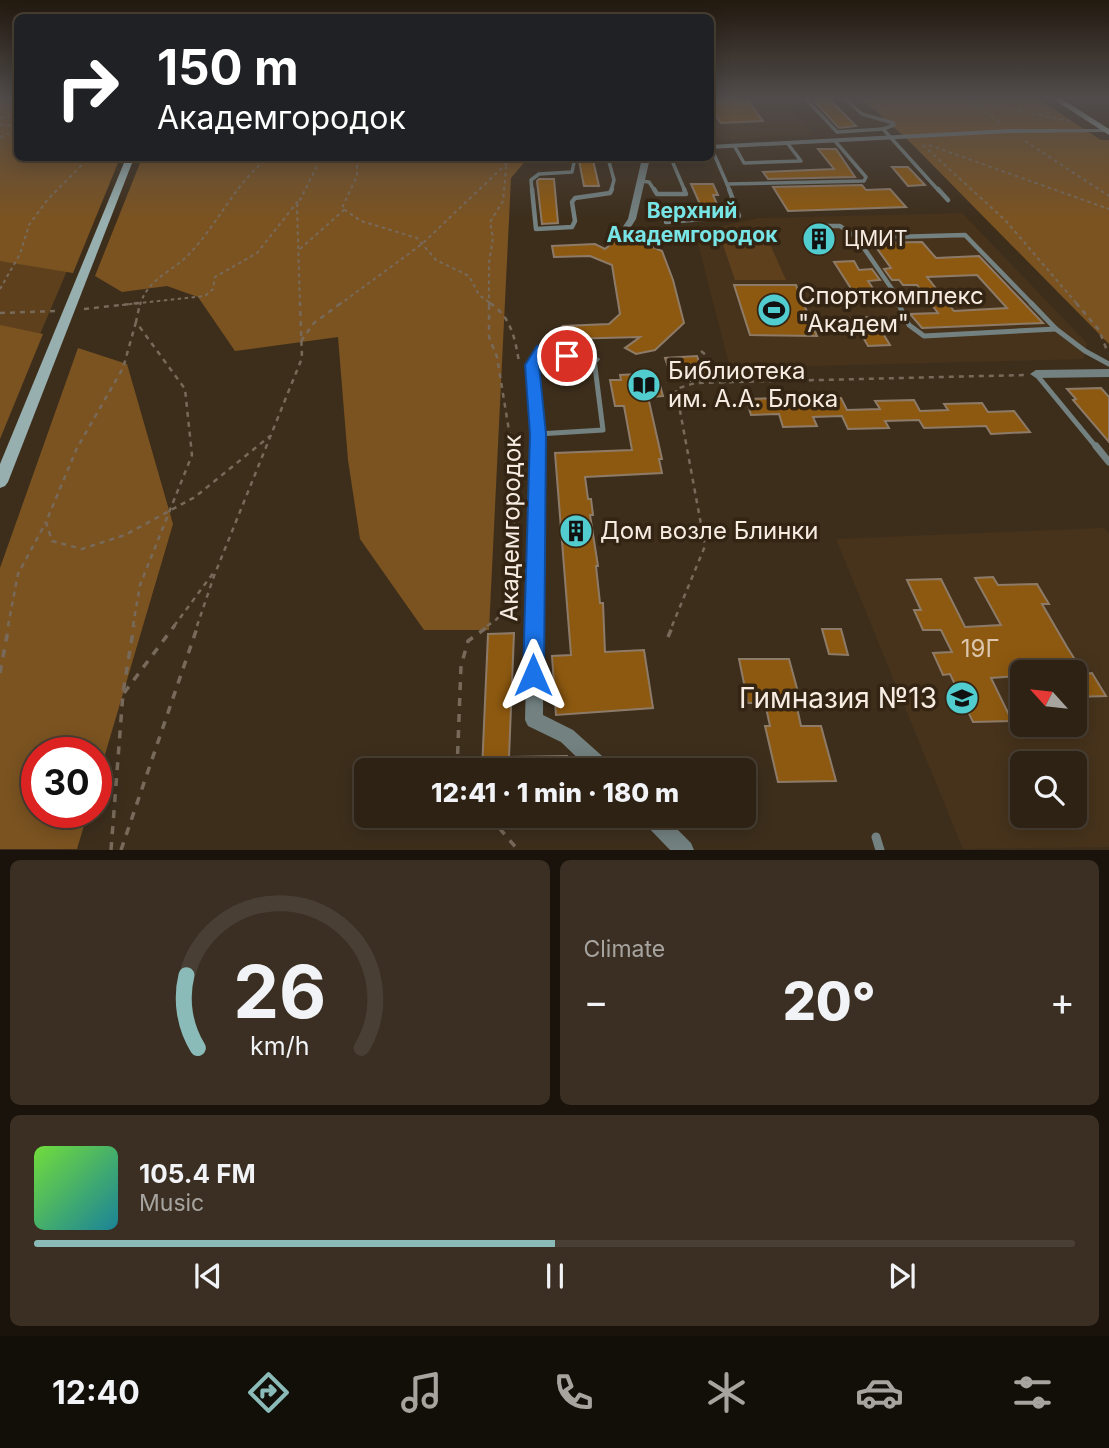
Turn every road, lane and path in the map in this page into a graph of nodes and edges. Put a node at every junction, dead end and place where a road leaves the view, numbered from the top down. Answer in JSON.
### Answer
{"nodes":[{"id":1,"x":868,"y":139,"type":"edge"},
{"id":2,"x":892,"y":139,"type":"edge"},
{"id":3,"x":1022,"y":139,"type":"edge"},
{"id":4,"x":835,"y":141,"type":"junction"},
{"id":5,"x":788,"y":144,"type":"junction"},
{"id":6,"x":714,"y":146,"type":"edge"},
{"id":7,"x":735,"y":147,"type":"junction"},
{"id":8,"x":714,"y":151,"type":"edge"},
{"id":9,"x":86,"y":161,"type":"edge"},
{"id":10,"x":130,"y":161,"type":"edge"},
{"id":11,"x":264,"y":161,"type":"edge"},
{"id":12,"x":319,"y":161,"type":"edge"},
{"id":13,"x":357,"y":161,"type":"edge"},
{"id":14,"x":574,"y":161,"type":"edge"},
{"id":15,"x":609,"y":161,"type":"edge"},
{"id":16,"x":645,"y":161,"type":"edge"},
{"id":17,"x":675,"y":161,"type":"edge"},
{"id":18,"x":507,"y":163,"type":"joint"},
{"id":19,"x":641,"y":181,"type":"junction"},
{"id":20,"x":727,"y":184,"type":"junction"},
{"id":21,"x":1109,"y":196,"type":"edge"},
{"id":22,"x":301,"y":197,"type":"junction"},
{"id":23,"x":948,"y":200,"type":"dead end"},
{"id":24,"x":345,"y":209,"type":"junction"},
{"id":25,"x":1109,"y":209,"type":"edge"},
{"id":26,"x":666,"y":222,"type":"dead end"},
{"id":27,"x":817,"y":226,"type":"dead end"},
{"id":28,"x":626,"y":228,"type":"dead end"},
{"id":29,"x":857,"y":238,"type":"junction"},
{"id":30,"x":422,"y":244,"type":"junction"},
{"id":31,"x":299,"y":250,"type":"junction"},
{"id":32,"x":0,"y":289,"type":"edge"},
{"id":33,"x":489,"y":302,"type":"junction"},
{"id":34,"x":141,"y":304,"type":"junction"},
{"id":35,"x":71,"y":310,"type":"junction"},
{"id":36,"x":0,"y":313,"type":"edge"},
{"id":37,"x":135,"y":322,"type":"junction"},
{"id":38,"x":1056,"y":329,"type":"junction"},
{"id":39,"x":301,"y":341,"type":"junction"},
{"id":40,"x":701,"y":351,"type":"dead end"},
{"id":41,"x":1109,"y":356,"type":"edge"},
{"id":42,"x":594,"y":359,"type":"joint"},
{"id":43,"x":519,"y":362,"type":"dead end"},
{"id":44,"x":1109,"y":364,"type":"edge"},
{"id":45,"x":1109,"y":373,"type":"edge"},
{"id":46,"x":1036,"y":374,"type":"junction"},
{"id":47,"x":725,"y":383,"type":"junction"},
{"id":48,"x":538,"y":434,"type":"junction"},
{"id":49,"x":271,"y":436,"type":"junction"},
{"id":50,"x":1109,"y":462,"type":"edge"},
{"id":51,"x":0,"y":482,"type":"edge"},
{"id":52,"x":169,"y":513,"type":"junction"},
{"id":53,"x":46,"y":522,"type":"junction"},
{"id":54,"x":218,"y":567,"type":"junction"},
{"id":55,"x":668,"y":637,"type":"dead end"},
{"id":56,"x":0,"y":673,"type":"edge"},
{"id":57,"x":123,"y":693,"type":"junction"},
{"id":58,"x":457,"y":758,"type":"edge"},
{"id":59,"x":590,"y":758,"type":"edge"},
{"id":60,"x":500,"y":828,"type":"edge"},
{"id":61,"x":663,"y":828,"type":"edge"},
{"id":62,"x":876,"y":836,"type":"dead end"},
{"id":63,"x":111,"y":849,"type":"edge"},
{"id":64,"x":121,"y":849,"type":"edge"},
{"id":65,"x":518,"y":849,"type":"edge"},
{"id":66,"x":684,"y":849,"type":"edge"},
{"id":67,"x":880,"y":849,"type":"edge"}],
"edges":[{"from":1,"to":4,"type":"street"},
{"from":2,"to":23,"type":"lane"},
{"from":3,"to":21,"type":"path"},
{"from":4,"to":5,"type":"street"},
{"from":4,"to":20,"type":"lane"},
{"from":5,"to":7,"type":"street"},
{"from":5,"to":7,"type":"lane"},
{"from":6,"to":7,"type":"street"},
{"from":8,"to":20,"type":"lane"},
{"from":9,"to":32,"type":"path"},
{"from":10,"to":35,"type":"main road"},
{"from":11,"to":34,"type":"path"},
{"from":12,"to":22,"type":"path"},
{"from":13,"to":24,"type":"path"},
{"from":14,"to":15,"type":"lane"},
{"from":16,"to":19,"type":"street"},
{"from":17,"to":19,"type":"lane"},
{"from":18,"to":30,"type":"path"},
{"from":18,"to":33,"type":"path"},
{"from":19,"to":28,"type":"street"},
{"from":20,"to":26,"type":"lane"},
{"from":22,"to":31,"type":"path"},
{"from":22,"to":34,"type":"path"},
{"from":24,"to":30,"type":"path"},
{"from":24,"to":31,"type":"path"},
{"from":25,"to":41,"type":"path"},
{"from":27,"to":29,"type":"lane"},
{"from":29,"to":38,"type":"lane"},
{"from":29,"to":38,"type":"lane"},
{"from":30,"to":33,"type":"path"},
{"from":30,"to":39,"type":"path"},
{"from":31,"to":39,"type":"path"},
{"from":33,"to":43,"type":"path"},
{"from":33,"to":58,"type":"path"},
{"from":34,"to":35,"type":"path"},
{"from":34,"to":37,"type":"path"},
{"from":35,"to":36,"type":"path"},
{"from":35,"to":51,"type":"main road"},
{"from":37,"to":52,"type":"path"},
{"from":37,"to":53,"type":"path"},
{"from":38,"to":44,"type":"lane"},
{"from":39,"to":49,"type":"path"},
{"from":40,"to":47,"type":"path"},
{"from":42,"to":48,"type":"lane"},
{"from":42,"to":48,"type":"street","name":"Академгородок"},
{"from":45,"to":46,"type":"street"},
{"from":46,"to":47,"type":"path"},
{"from":46,"to":50,"type":"lane"},
{"from":47,"to":55,"type":"path"},
{"from":48,"to":59,"type":"street","name":"Академгородок"},
{"from":49,"to":52,"type":"path"},
{"from":49,"to":54,"type":"path"},
{"from":52,"to":53,"type":"path"},
{"from":52,"to":57,"type":"path"},
{"from":53,"to":56,"type":"path"},
{"from":54,"to":57,"type":"path"},
{"from":54,"to":64,"type":"path"},
{"from":57,"to":63,"type":"path"},
{"from":60,"to":65,"type":"path"},
{"from":61,"to":66,"type":"street"},
{"from":62,"to":67,"type":"lane"}]}
